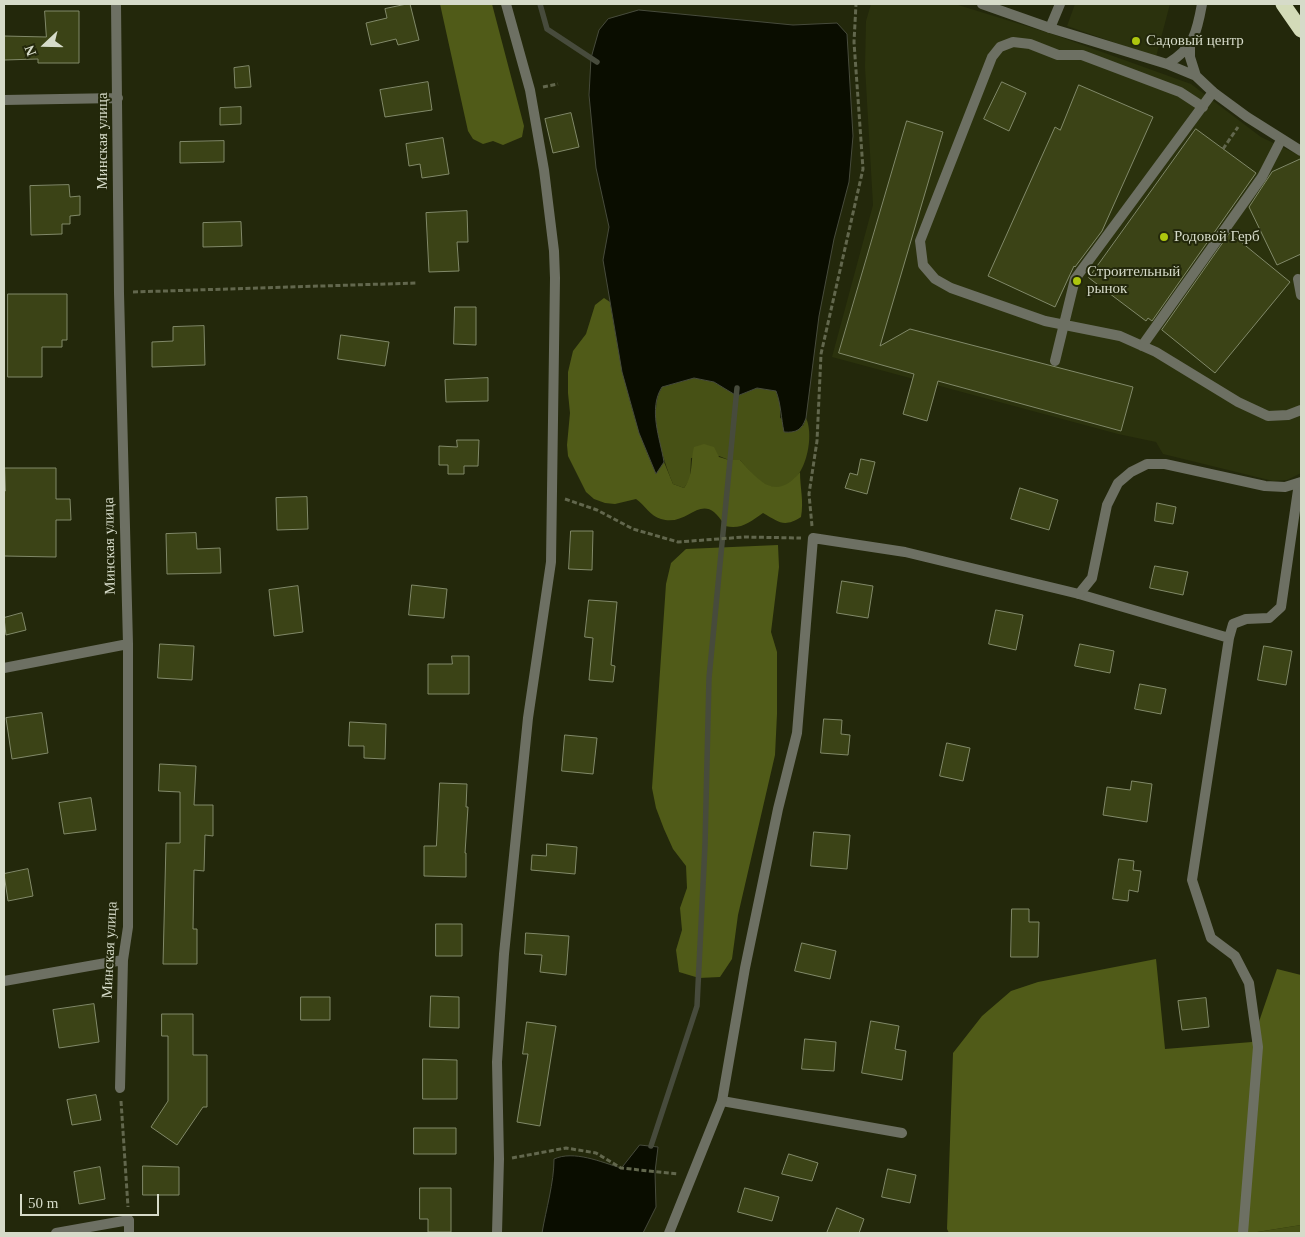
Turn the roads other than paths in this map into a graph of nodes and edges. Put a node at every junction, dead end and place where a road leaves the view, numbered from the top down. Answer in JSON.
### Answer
{"nodes":[{"id":1,"x":116,"y":4,"type":"edge"},
{"id":2,"x":506,"y":4,"type":"edge"},
{"id":3,"x":982,"y":4,"type":"edge"},
{"id":4,"x":1060,"y":4,"type":"edge"},
{"id":5,"x":1202,"y":4,"type":"edge"},
{"id":6,"x":1283,"y":4,"type":"edge"},
{"id":7,"x":1050,"y":28,"type":"junction"},
{"id":8,"x":1301,"y":30,"type":"edge"},
{"id":9,"x":1190,"y":45,"type":"junction"},
{"id":10,"x":1167,"y":64,"type":"junction"},
{"id":11,"x":1196,"y":76,"type":"junction"},
{"id":12,"x":1213,"y":92,"type":"junction"},
{"id":13,"x":118,"y":98,"type":"junction"},
{"id":14,"x":4,"y":100,"type":"edge"},
{"id":15,"x":1203,"y":107,"type":"junction"},
{"id":16,"x":1282,"y":140,"type":"junction"},
{"id":17,"x":1301,"y":151,"type":"edge"},
{"id":18,"x":1298,"y":279,"type":"dead end"},
{"id":19,"x":1301,"y":295,"type":"edge"},
{"id":20,"x":1064,"y":323,"type":"junction"},
{"id":21,"x":1142,"y":346,"type":"junction"},
{"id":22,"x":1055,"y":361,"type":"dead end"},
{"id":23,"x":1301,"y":410,"type":"edge"},
{"id":24,"x":1300,"y":483,"type":"edge"},
{"id":25,"x":1079,"y":594,"type":"junction"},
{"id":26,"x":1229,"y":638,"type":"junction"},
{"id":27,"x":128,"y":644,"type":"junction"},
{"id":28,"x":4,"y":668,"type":"edge"},
{"id":29,"x":123,"y":960,"type":"junction"},
{"id":30,"x":4,"y":981,"type":"edge"},
{"id":31,"x":120,"y":1088,"type":"road end"},
{"id":32,"x":722,"y":1101,"type":"junction"},
{"id":33,"x":902,"y":1133,"type":"dead end"},
{"id":34,"x":56,"y":1233,"type":"edge"},
{"id":35,"x":128,"y":1233,"type":"edge"},
{"id":36,"x":497,"y":1233,"type":"edge"},
{"id":37,"x":669,"y":1233,"type":"edge"},
{"id":38,"x":1242,"y":1233,"type":"edge"}],
"edges":[{"from":1,"to":13,"type":"street","name":"Минская улица"},
{"from":2,"to":36,"type":"street"},
{"from":3,"to":7,"type":"street"},
{"from":4,"to":7,"type":"street"},
{"from":5,"to":9,"type":"street"},
{"from":6,"to":8,"type":"highway"},
{"from":7,"to":10,"type":"street"},
{"from":9,"to":10,"type":"street"},
{"from":9,"to":11,"type":"street"},
{"from":10,"to":11,"type":"street"},
{"from":11,"to":12,"type":"street"},
{"from":12,"to":15,"type":"street"},
{"from":12,"to":16,"type":"street"},
{"from":13,"to":14,"type":"street"},
{"from":13,"to":27,"type":"street","name":"Минская улица"},
{"from":15,"to":20,"type":"street"},
{"from":15,"to":20,"type":"street"},
{"from":16,"to":17,"type":"street"},
{"from":16,"to":21,"type":"street"},
{"from":18,"to":19,"type":"street"},
{"from":20,"to":21,"type":"street"},
{"from":20,"to":22,"type":"street"},
{"from":21,"to":23,"type":"street"},
{"from":24,"to":25,"type":"street"},
{"from":24,"to":26,"type":"street"},
{"from":25,"to":26,"type":"street"},
{"from":25,"to":32,"type":"street"},
{"from":26,"to":38,"type":"street"},
{"from":27,"to":28,"type":"street"},
{"from":27,"to":29,"type":"street","name":"Минская улица"},
{"from":29,"to":30,"type":"street"},
{"from":29,"to":31,"type":"street","name":"Минская улица"},
{"from":32,"to":33,"type":"street"},
{"from":32,"to":37,"type":"street"},
{"from":34,"to":35,"type":"street"}]}
